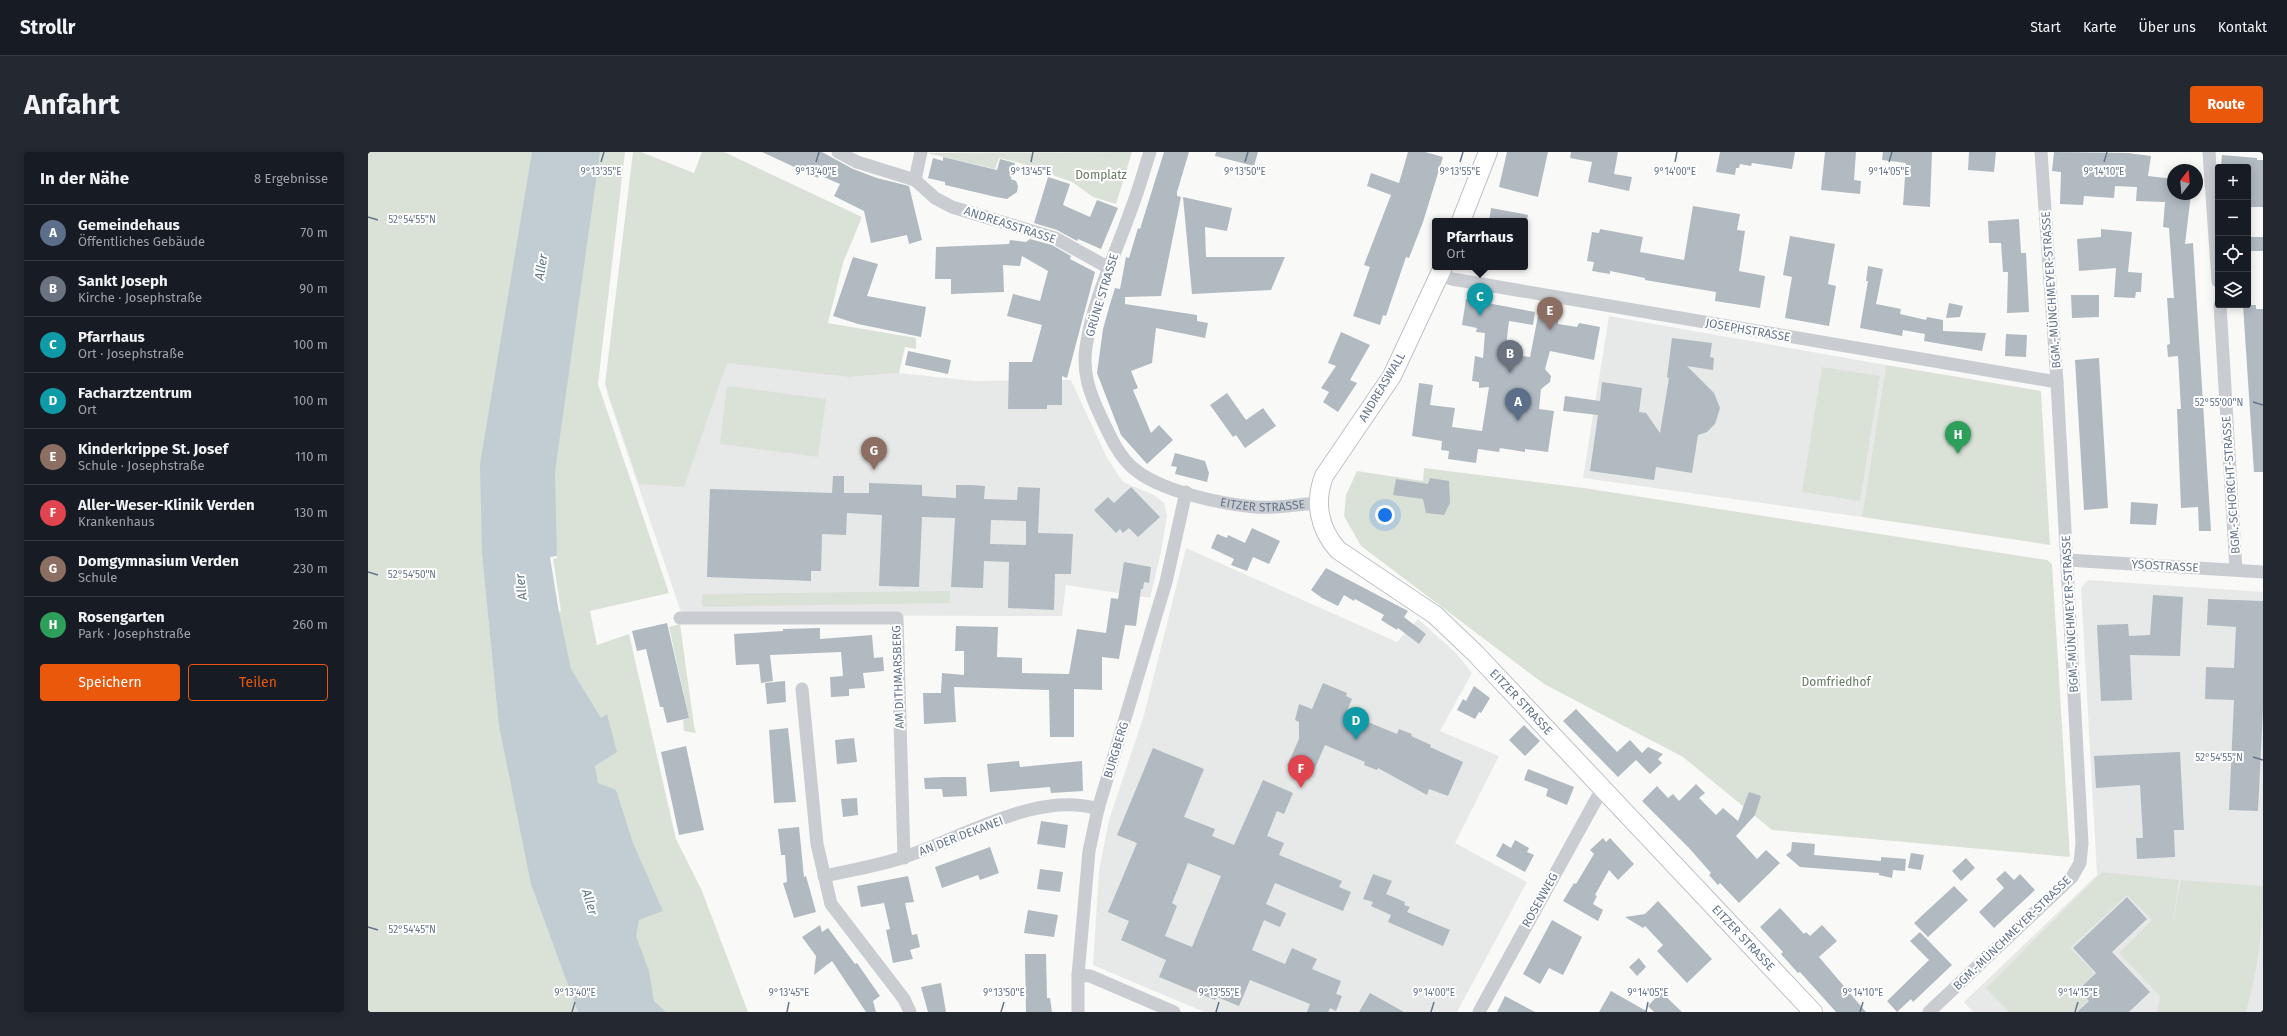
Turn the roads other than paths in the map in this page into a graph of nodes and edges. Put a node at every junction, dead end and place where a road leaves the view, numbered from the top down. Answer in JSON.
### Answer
{"nodes":[{"id":1,"x":838,"y":152,"type":"edge"},
{"id":2,"x":921,"y":152,"type":"edge"},
{"id":3,"x":1150,"y":152,"type":"edge"},
{"id":4,"x":1488,"y":152,"type":"edge"},
{"id":5,"x":2042,"y":152,"type":"edge"},
{"id":6,"x":2209,"y":152,"type":"edge"},
{"id":7,"x":915,"y":180,"type":"junction"},
{"id":8,"x":1462,"y":218,"type":"edge"},
{"id":9,"x":1109,"y":268,"type":"junction"},
{"id":10,"x":1441,"y":271,"type":"edge"},
{"id":11,"x":2217,"y":272,"type":"edge"},
{"id":12,"x":2220,"y":308,"type":"edge"},
{"id":13,"x":2057,"y":382,"type":"junction"},
{"id":14,"x":1186,"y":492,"type":"junction"},
{"id":15,"x":1319,"y":503,"type":"junction"},
{"id":16,"x":2067,"y":560,"type":"junction"},
{"id":17,"x":2236,"y":570,"type":"junction"},
{"id":18,"x":2263,"y":572,"type":"edge"},
{"id":19,"x":680,"y":618,"type":"dead end"},
{"id":20,"x":802,"y":689,"type":"dead end"},
{"id":21,"x":1604,"y":790,"type":"junction"},
{"id":22,"x":1098,"y":809,"type":"junction"},
{"id":23,"x":904,"y":858,"type":"junction"},
{"id":24,"x":824,"y":876,"type":"junction"},
{"id":25,"x":1078,"y":975,"type":"junction"},
{"id":26,"x":910,"y":1012,"type":"edge"},
{"id":27,"x":1078,"y":1012,"type":"edge"},
{"id":28,"x":1174,"y":1012,"type":"edge"},
{"id":29,"x":1479,"y":1012,"type":"edge"},
{"id":30,"x":1813,"y":1012,"type":"edge"},
{"id":31,"x":1929,"y":1012,"type":"edge"}],
"edges":[{"from":1,"to":7,"type":"street"},
{"from":2,"to":7,"type":"street"},
{"from":3,"to":9,"type":"street","name":"GRÜNE STRASSE"},
{"from":4,"to":8,"type":"main road"},
{"from":5,"to":13,"type":"street","name":"BGM.-MÜNCHMEYER-STRASSE"},
{"from":6,"to":11,"type":"street"},
{"from":7,"to":9,"type":"street","name":"ANDREASSTRASSE"},
{"from":9,"to":14,"type":"street","name":"GRÜNE STRASSE"},
{"from":10,"to":13,"type":"street","name":"JOSEPHSTRASSE"},
{"from":10,"to":15,"type":"main road","name":"ANDREASWALL"},
{"from":12,"to":17,"type":"street","name":"BGM.-SCHORCHT-STRASSE"},
{"from":13,"to":16,"type":"street","name":"BGM.-MÜNCHMEYER-STRASSE"},
{"from":14,"to":15,"type":"street","name":"EITZER STRASSE"},
{"from":14,"to":22,"type":"street","name":"BURGBERG"},
{"from":15,"to":21,"type":"main road","name":"EITZER STRASSE"},
{"from":16,"to":17,"type":"street","name":"YSOSTRASSE"},
{"from":16,"to":31,"type":"street","name":"BGM.-MÜNCHMEYER-STRASSE"},
{"from":17,"to":18,"type":"street","name":"YSOSTRASSE"},
{"from":19,"to":23,"type":"street","name":"AM DITHMARSBERG"},
{"from":20,"to":24,"type":"street"},
{"from":21,"to":29,"type":"street","name":"ROSENWEG"},
{"from":21,"to":30,"type":"main road","name":"EITZER STRASSE"},
{"from":22,"to":23,"type":"street","name":"AN DER DEKANEI"},
{"from":22,"to":25,"type":"street","name":"BURGBERG"},
{"from":23,"to":24,"type":"street","name":"AN DER DEKANEI"},
{"from":24,"to":26,"type":"street"},
{"from":25,"to":27,"type":"street","name":"BURGBERG"},
{"from":25,"to":28,"type":"street"}]}
